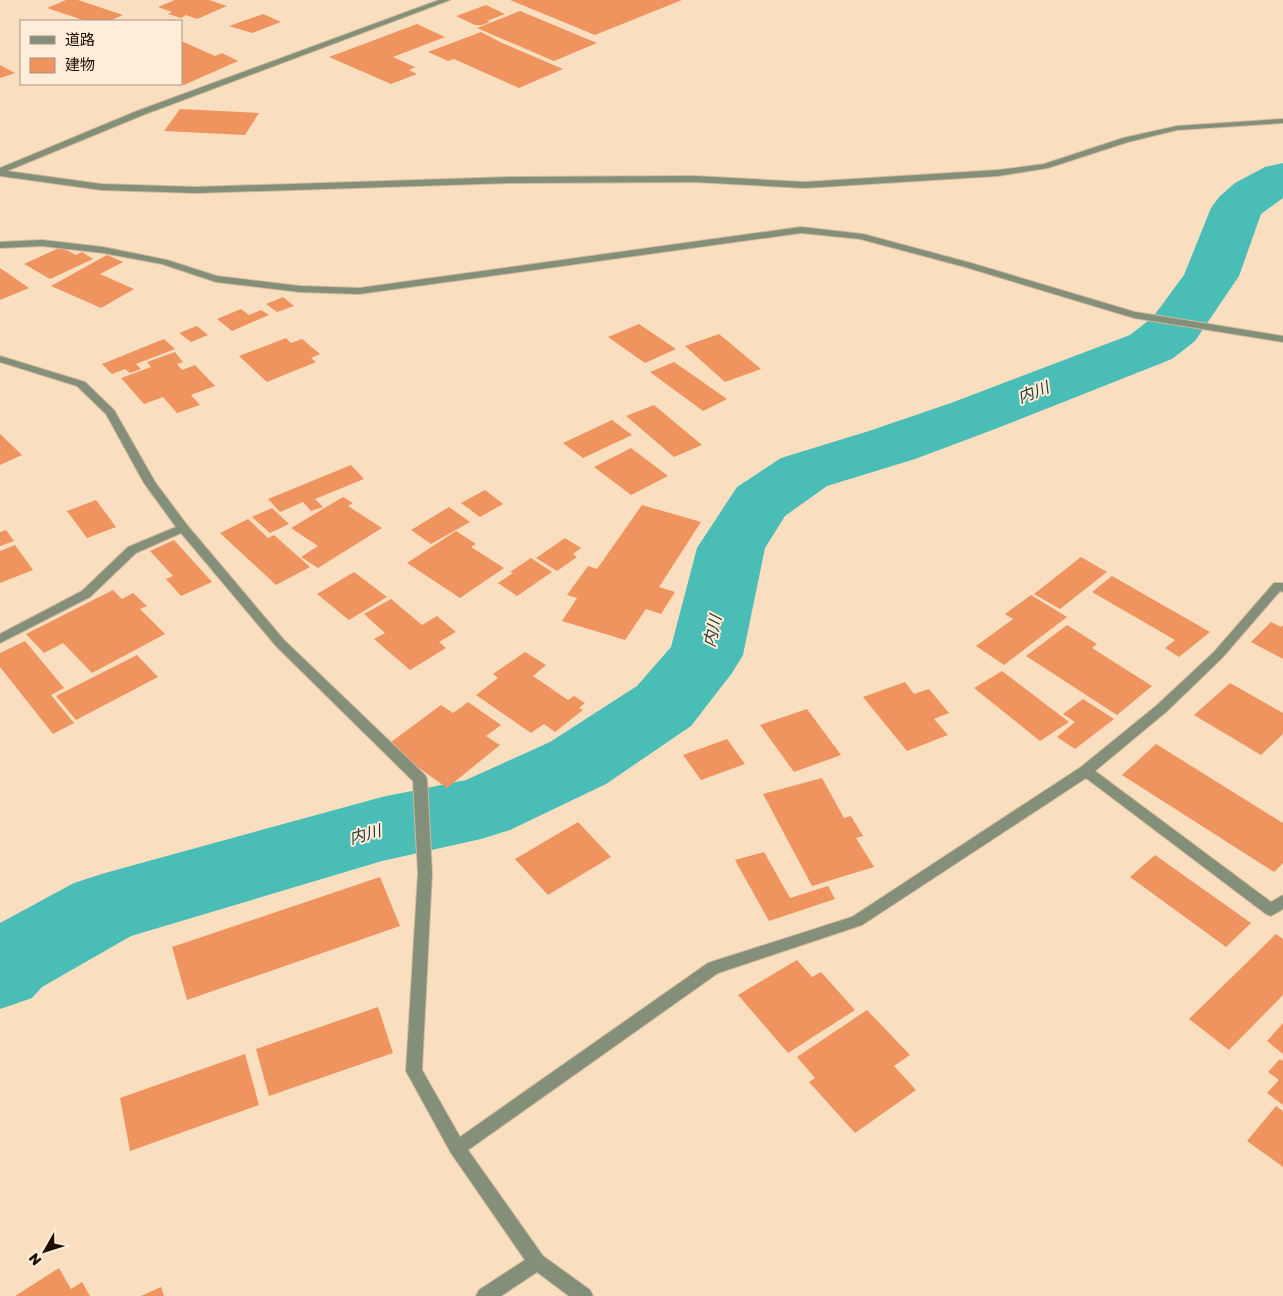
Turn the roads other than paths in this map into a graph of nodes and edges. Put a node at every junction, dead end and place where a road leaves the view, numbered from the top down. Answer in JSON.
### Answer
{"nodes":[{"id":1,"x":446,"y":0,"type":"edge"},
{"id":2,"x":1283,"y":121,"type":"edge"},
{"id":3,"x":0,"y":172,"type":"edge"},
{"id":4,"x":0,"y":245,"type":"edge"},
{"id":5,"x":1283,"y":339,"type":"edge"},
{"id":6,"x":0,"y":359,"type":"edge"},
{"id":7,"x":183,"y":528,"type":"junction"},
{"id":8,"x":1283,"y":588,"type":"edge"},
{"id":9,"x":0,"y":639,"type":"edge"},
{"id":10,"x":1086,"y":771,"type":"junction"},
{"id":11,"x":1283,"y":900,"type":"edge"},
{"id":12,"x":457,"y":1148,"type":"junction"},
{"id":13,"x":537,"y":1262,"type":"junction"},
{"id":14,"x":485,"y":1296,"type":"edge"},
{"id":15,"x":584,"y":1296,"type":"edge"}],
"edges":[{"from":1,"to":3,"type":"street"},
{"from":2,"to":3,"type":"street"},
{"from":4,"to":5,"type":"street"},
{"from":6,"to":7,"type":"street"},
{"from":7,"to":9,"type":"street"},
{"from":7,"to":12,"type":"street"},
{"from":8,"to":10,"type":"street"},
{"from":10,"to":11,"type":"street"},
{"from":10,"to":12,"type":"street"},
{"from":12,"to":13,"type":"street"},
{"from":13,"to":14,"type":"street"},
{"from":13,"to":15,"type":"street"}]}
